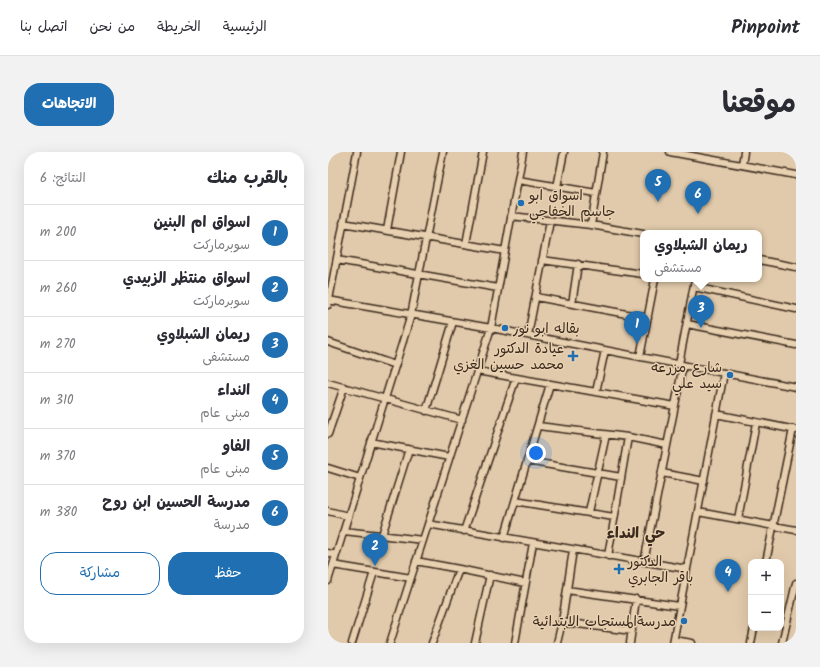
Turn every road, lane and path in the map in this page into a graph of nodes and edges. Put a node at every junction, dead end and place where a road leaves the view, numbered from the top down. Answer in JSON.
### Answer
{"nodes":[{"id":1,"x":358,"y":152,"type":"edge"},
{"id":2,"x":401,"y":152,"type":"edge"},
{"id":3,"x":443,"y":152,"type":"edge"},
{"id":4,"x":483,"y":152,"type":"edge"},
{"id":5,"x":523,"y":152,"type":"edge"},
{"id":6,"x":564,"y":152,"type":"edge"},
{"id":7,"x":603,"y":152,"type":"edge"},
{"id":8,"x":670,"y":152,"type":"edge"},
{"id":9,"x":744,"y":152,"type":"edge"},
{"id":10,"x":705,"y":155,"type":"edge"},
{"id":11,"x":742,"y":165,"type":"junction"},
{"id":12,"x":796,"y":175,"type":"edge"},
{"id":13,"x":518,"y":180,"type":"junction"},
{"id":14,"x":557,"y":187,"type":"junction"},
{"id":15,"x":596,"y":193,"type":"junction"},
{"id":16,"x":512,"y":216,"type":"junction"},
{"id":17,"x":550,"y":221,"type":"junction"},
{"id":18,"x":343,"y":223,"type":"junction"},
{"id":19,"x":591,"y":225,"type":"junction"},
{"id":20,"x":387,"y":230,"type":"junction"},
{"id":21,"x":640,"y":233,"type":"edge"},
{"id":22,"x":427,"y":237,"type":"junction"},
{"id":23,"x":466,"y":244,"type":"junction"},
{"id":24,"x":505,"y":251,"type":"junction"},
{"id":25,"x":337,"y":260,"type":"junction"},
{"id":26,"x":542,"y":260,"type":"junction"},
{"id":27,"x":762,"y":261,"type":"edge"},
{"id":28,"x":578,"y":264,"type":"junction"},
{"id":29,"x":796,"y":267,"type":"edge"},
{"id":30,"x":419,"y":274,"type":"junction"},
{"id":31,"x":640,"y":274,"type":"edge"},
{"id":32,"x":654,"y":282,"type":"edge"},
{"id":33,"x":695,"y":282,"type":"edge"},
{"id":34,"x":694,"y":287,"type":"junction"},
{"id":35,"x":498,"y":288,"type":"junction"},
{"id":36,"x":536,"y":297,"type":"junction"},
{"id":37,"x":329,"y":302,"type":"edge"},
{"id":38,"x":572,"y":304,"type":"junction"},
{"id":39,"x":796,"y":309,"type":"edge"},
{"id":40,"x":411,"y":314,"type":"junction"},
{"id":41,"x":648,"y":318,"type":"junction"},
{"id":42,"x":453,"y":322,"type":"junction"},
{"id":43,"x":687,"y":324,"type":"junction"},
{"id":44,"x":491,"y":328,"type":"junction"},
{"id":45,"x":528,"y":335,"type":"junction"},
{"id":46,"x":328,"y":342,"type":"edge"},
{"id":47,"x":796,"y":345,"type":"edge"},
{"id":48,"x":605,"y":350,"type":"junction"},
{"id":49,"x":640,"y":357,"type":"junction"},
{"id":50,"x":395,"y":365,"type":"junction"},
{"id":51,"x":681,"y":365,"type":"junction"},
{"id":52,"x":477,"y":371,"type":"junction"},
{"id":53,"x":724,"y":373,"type":"junction"},
{"id":54,"x":516,"y":378,"type":"junction"},
{"id":55,"x":328,"y":383,"type":"edge"},
{"id":56,"x":550,"y":384,"type":"junction"},
{"id":57,"x":344,"y":387,"type":"junction"},
{"id":58,"x":796,"y":387,"type":"edge"},
{"id":59,"x":596,"y":392,"type":"junction"},
{"id":60,"x":385,"y":400,"type":"junction"},
{"id":61,"x":675,"y":406,"type":"junction"},
{"id":62,"x":426,"y":411,"type":"junction"},
{"id":63,"x":716,"y":414,"type":"junction"},
{"id":64,"x":462,"y":420,"type":"junction"},
{"id":65,"x":756,"y":423,"type":"junction"},
{"id":66,"x":538,"y":426,"type":"junction"},
{"id":67,"x":794,"y":429,"type":"edge"},
{"id":68,"x":328,"y":434,"type":"edge"},
{"id":69,"x":606,"y":435,"type":"junction"},
{"id":70,"x":628,"y":437,"type":"junction"},
{"id":71,"x":372,"y":442,"type":"junction"},
{"id":72,"x":667,"y":445,"type":"junction"},
{"id":73,"x":409,"y":449,"type":"junction"},
{"id":74,"x":449,"y":457,"type":"junction"},
{"id":75,"x":527,"y":462,"type":"junction"},
{"id":76,"x":328,"y":468,"type":"edge"},
{"id":77,"x":598,"y":473,"type":"junction"},
{"id":78,"x":662,"y":473,"type":"junction"},
{"id":79,"x":621,"y":476,"type":"junction"},
{"id":80,"x":360,"y":478,"type":"junction"},
{"id":81,"x":704,"y":481,"type":"junction"},
{"id":82,"x":515,"y":501,"type":"junction"},
{"id":83,"x":328,"y":511,"type":"edge"},
{"id":84,"x":589,"y":512,"type":"junction"},
{"id":85,"x":698,"y":512,"type":"junction"},
{"id":86,"x":348,"y":516,"type":"junction"},
{"id":87,"x":614,"y":516,"type":"junction"},
{"id":88,"x":738,"y":519,"type":"junction"},
{"id":89,"x":428,"y":524,"type":"junction"},
{"id":90,"x":773,"y":526,"type":"junction"},
{"id":91,"x":796,"y":530,"type":"edge"},
{"id":92,"x":344,"y":531,"type":"junction"},
{"id":93,"x":464,"y":531,"type":"junction"},
{"id":94,"x":382,"y":535,"type":"junction"},
{"id":95,"x":504,"y":538,"type":"junction"},
{"id":96,"x":423,"y":540,"type":"junction"},
{"id":97,"x":533,"y":543,"type":"junction"},
{"id":98,"x":573,"y":550,"type":"junction"},
{"id":99,"x":328,"y":553,"type":"edge"},
{"id":100,"x":336,"y":555,"type":"junction"},
{"id":101,"x":608,"y":556,"type":"junction"},
{"id":102,"x":767,"y":559,"type":"edge"},
{"id":103,"x":416,"y":562,"type":"junction"},
{"id":104,"x":644,"y":562,"type":"junction"},
{"id":105,"x":333,"y":565,"type":"junction"},
{"id":106,"x":459,"y":568,"type":"junction"},
{"id":107,"x":687,"y":569,"type":"junction"},
{"id":108,"x":374,"y":572,"type":"junction"},
{"id":109,"x":490,"y":575,"type":"junction"},
{"id":110,"x":411,"y":578,"type":"junction"},
{"id":111,"x":328,"y":581,"type":"edge"},
{"id":112,"x":525,"y":583,"type":"junction"},
{"id":113,"x":796,"y":583,"type":"edge"},
{"id":114,"x":567,"y":590,"type":"junction"},
{"id":115,"x":636,"y":599,"type":"junction"},
{"id":116,"x":680,"y":606,"type":"junction"},
{"id":117,"x":562,"y":622,"type":"junction"},
{"id":118,"x":632,"y":631,"type":"junction"},
{"id":119,"x":753,"y":631,"type":"edge"},
{"id":120,"x":673,"y":641,"type":"edge"},
{"id":121,"x":352,"y":643,"type":"edge"},
{"id":122,"x":390,"y":643,"type":"edge"},
{"id":123,"x":432,"y":643,"type":"edge"},
{"id":124,"x":475,"y":643,"type":"edge"},
{"id":125,"x":515,"y":643,"type":"edge"},
{"id":126,"x":557,"y":643,"type":"edge"},
{"id":127,"x":630,"y":643,"type":"edge"},
{"id":128,"x":692,"y":643,"type":"edge"},
{"id":129,"x":751,"y":643,"type":"edge"},
{"id":130,"x":782,"y":643,"type":"edge"}],
"edges":[{"from":1,"to":18,"type":"street"},
{"from":2,"to":20,"type":"street"},
{"from":3,"to":22,"type":"street"},
{"from":4,"to":23,"type":"street"},
{"from":5,"to":13,"type":"street"},
{"from":6,"to":14,"type":"street"},
{"from":7,"to":15,"type":"street"},
{"from":8,"to":10,"type":"street"},
{"from":9,"to":11,"type":"street"},
{"from":10,"to":11,"type":"street"},
{"from":11,"to":12,"type":"street"},
{"from":13,"to":14,"type":"street"},
{"from":13,"to":16,"type":"street"},
{"from":14,"to":15,"type":"street"},
{"from":15,"to":19,"type":"street"},
{"from":16,"to":17,"type":"street"},
{"from":16,"to":24,"type":"street"},
{"from":17,"to":19,"type":"street"},
{"from":17,"to":26,"type":"street"},
{"from":18,"to":20,"type":"street"},
{"from":18,"to":25,"type":"street"},
{"from":19,"to":21,"type":"street"},
{"from":20,"to":22,"type":"street"},
{"from":22,"to":23,"type":"street"},
{"from":22,"to":30,"type":"street"},
{"from":23,"to":24,"type":"street"},
{"from":24,"to":35,"type":"street"},
{"from":25,"to":30,"type":"street"},
{"from":25,"to":37,"type":"street"},
{"from":26,"to":28,"type":"street"},
{"from":26,"to":36,"type":"street"},
{"from":27,"to":29,"type":"street"},
{"from":28,"to":31,"type":"street"},
{"from":28,"to":38,"type":"street"},
{"from":30,"to":35,"type":"street"},
{"from":30,"to":40,"type":"street"},
{"from":32,"to":41,"type":"street"},
{"from":33,"to":34,"type":"street"},
{"from":34,"to":39,"type":"street"},
{"from":34,"to":43,"type":"street"},
{"from":35,"to":44,"type":"street"},
{"from":36,"to":38,"type":"street"},
{"from":36,"to":45,"type":"street"},
{"from":37,"to":40,"type":"street"},
{"from":38,"to":41,"type":"street"},
{"from":40,"to":42,"type":"street"},
{"from":40,"to":50,"type":"street"},
{"from":41,"to":49,"type":"street"},
{"from":42,"to":44,"type":"street"},
{"from":42,"to":62,"type":"street"},
{"from":43,"to":47,"type":"street"},
{"from":43,"to":51,"type":"street"},
{"from":44,"to":45,"type":"street"},
{"from":44,"to":52,"type":"street"},
{"from":45,"to":48,"type":"street"},
{"from":46,"to":50,"type":"street"},
{"from":48,"to":49,"type":"street"},
{"from":48,"to":59,"type":"street"},
{"from":49,"to":51,"type":"street"},
{"from":50,"to":60,"type":"street"},
{"from":51,"to":53,"type":"street"},
{"from":51,"to":61,"type":"street"},
{"from":52,"to":54,"type":"street"},
{"from":52,"to":64,"type":"street"},
{"from":53,"to":58,"type":"street"},
{"from":53,"to":63,"type":"street"},
{"from":54,"to":56,"type":"street"},
{"from":54,"to":93,"type":"street"},
{"from":55,"to":57,"type":"street"},
{"from":56,"to":59,"type":"street"},
{"from":56,"to":66,"type":"street"},
{"from":57,"to":60,"type":"street"},
{"from":57,"to":68,"type":"street"},
{"from":59,"to":61,"type":"street"},
{"from":60,"to":62,"type":"street"},
{"from":60,"to":71,"type":"street"},
{"from":61,"to":72,"type":"street"},
{"from":62,"to":64,"type":"street"},
{"from":63,"to":65,"type":"street"},
{"from":63,"to":81,"type":"street"},
{"from":64,"to":74,"type":"street"},
{"from":65,"to":67,"type":"street"},
{"from":65,"to":88,"type":"street"},
{"from":66,"to":69,"type":"street"},
{"from":66,"to":75,"type":"street"},
{"from":67,"to":90,"type":"street"},
{"from":69,"to":70,"type":"street"},
{"from":69,"to":77,"type":"street"},
{"from":70,"to":72,"type":"street"},
{"from":70,"to":79,"type":"street"},
{"from":71,"to":73,"type":"street"},
{"from":71,"to":80,"type":"street"},
{"from":72,"to":78,"type":"street"},
{"from":73,"to":74,"type":"street"},
{"from":73,"to":94,"type":"street"},
{"from":74,"to":89,"type":"street"},
{"from":75,"to":77,"type":"street"},
{"from":75,"to":82,"type":"street"},
{"from":76,"to":80,"type":"street"},
{"from":77,"to":79,"type":"street"},
{"from":77,"to":84,"type":"street"},
{"from":78,"to":81,"type":"street"},
{"from":78,"to":104,"type":"street"},
{"from":79,"to":87,"type":"street"},
{"from":80,"to":86,"type":"street"},
{"from":81,"to":85,"type":"street"},
{"from":82,"to":84,"type":"street"},
{"from":82,"to":95,"type":"street"},
{"from":83,"to":86,"type":"street"},
{"from":84,"to":87,"type":"street"},
{"from":85,"to":88,"type":"street"},
{"from":85,"to":107,"type":"street"},
{"from":86,"to":92,"type":"street"},
{"from":87,"to":101,"type":"street"},
{"from":88,"to":90,"type":"street"},
{"from":89,"to":93,"type":"street"},
{"from":89,"to":96,"type":"street"},
{"from":90,"to":91,"type":"street"},
{"from":90,"to":102,"type":"street"},
{"from":92,"to":94,"type":"street"},
{"from":92,"to":100,"type":"street"},
{"from":93,"to":95,"type":"street"},
{"from":94,"to":96,"type":"street"},
{"from":95,"to":97,"type":"street"},
{"from":96,"to":103,"type":"street"},
{"from":97,"to":98,"type":"street"},
{"from":97,"to":112,"type":"street"},
{"from":98,"to":101,"type":"street"},
{"from":98,"to":114,"type":"street"},
{"from":99,"to":100,"type":"street"},
{"from":100,"to":105,"type":"street"},
{"from":101,"to":104,"type":"street"},
{"from":103,"to":106,"type":"street"},
{"from":103,"to":110,"type":"street"},
{"from":104,"to":107,"type":"street"},
{"from":105,"to":108,"type":"street"},
{"from":105,"to":111,"type":"street"},
{"from":106,"to":109,"type":"street"},
{"from":106,"to":123,"type":"street"},
{"from":107,"to":116,"type":"street"},
{"from":108,"to":110,"type":"street"},
{"from":108,"to":121,"type":"street"},
{"from":109,"to":112,"type":"street"},
{"from":109,"to":124,"type":"street"},
{"from":110,"to":122,"type":"street"},
{"from":112,"to":125,"type":"street"},
{"from":113,"to":130,"type":"street"},
{"from":114,"to":115,"type":"street"},
{"from":114,"to":117,"type":"street"},
{"from":115,"to":116,"type":"street"},
{"from":115,"to":118,"type":"street"},
{"from":116,"to":120,"type":"street"},
{"from":117,"to":118,"type":"street"},
{"from":117,"to":126,"type":"street"},
{"from":118,"to":127,"type":"street"},
{"from":119,"to":129,"type":"street"},
{"from":120,"to":128,"type":"street"}]}
